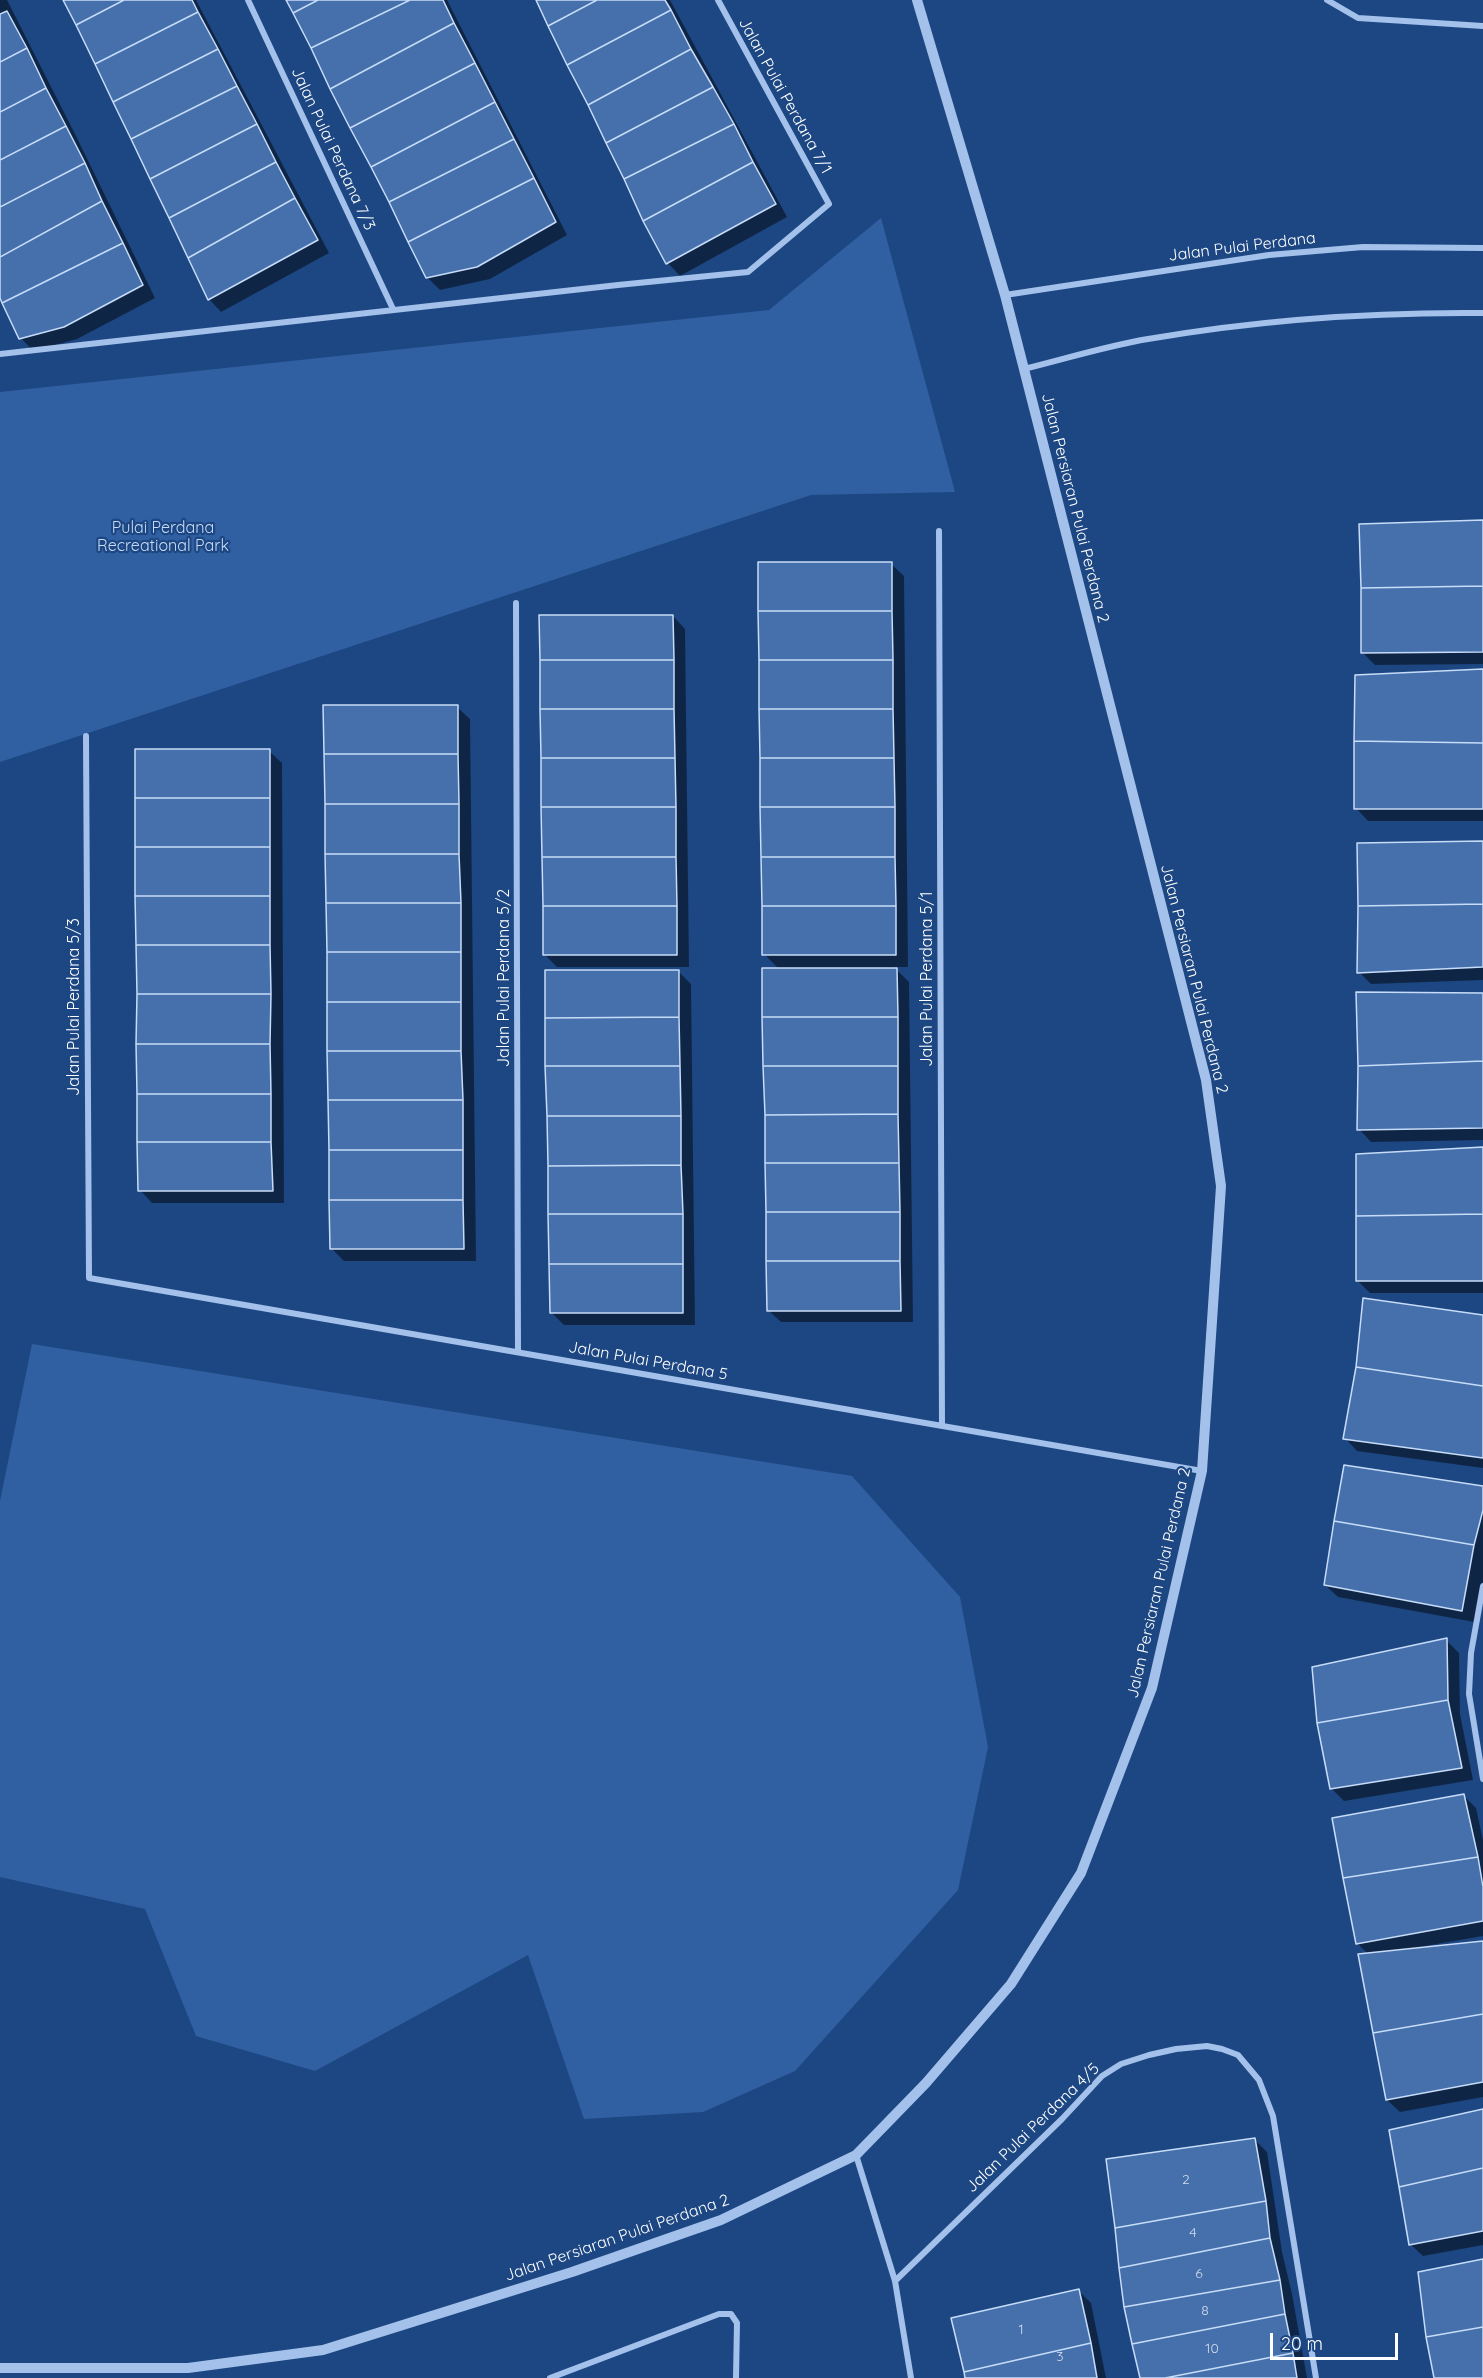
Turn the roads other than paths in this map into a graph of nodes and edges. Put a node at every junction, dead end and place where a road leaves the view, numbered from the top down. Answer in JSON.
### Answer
{"nodes":[{"id":1,"x":248,"y":0,"type":"edge"},
{"id":2,"x":718,"y":0,"type":"edge"},
{"id":3,"x":917,"y":0,"type":"edge"},
{"id":4,"x":1327,"y":0,"type":"edge"},
{"id":5,"x":1483,"y":26,"type":"edge"},
{"id":6,"x":1483,"y":248,"type":"edge"},
{"id":7,"x":1005,"y":294,"type":"junction"},
{"id":8,"x":393,"y":309,"type":"junction"},
{"id":9,"x":1483,"y":312,"type":"edge"},
{"id":10,"x":0,"y":354,"type":"edge"},
{"id":11,"x":1023,"y":369,"type":"junction"},
{"id":12,"x":939,"y":531,"type":"dead end"},
{"id":13,"x":516,"y":603,"type":"dead end"},
{"id":14,"x":86,"y":736,"type":"dead end"},
{"id":15,"x":89,"y":1278,"type":"joint"},
{"id":16,"x":518,"y":1353,"type":"junction"},
{"id":17,"x":942,"y":1426,"type":"junction"},
{"id":18,"x":1202,"y":1471,"type":"junction"},
{"id":19,"x":1483,"y":1586,"type":"edge"},
{"id":20,"x":1483,"y":1779,"type":"edge"},
{"id":21,"x":856,"y":2155,"type":"junction"},
{"id":22,"x":895,"y":2281,"type":"junction"},
{"id":23,"x":0,"y":2368,"type":"edge"},
{"id":24,"x":549,"y":2378,"type":"edge"},
{"id":25,"x":736,"y":2378,"type":"edge"},
{"id":26,"x":911,"y":2378,"type":"edge"},
{"id":27,"x":1316,"y":2378,"type":"edge"}],
"edges":[{"from":1,"to":8,"type":"street","name":"Jalan Pulai Perdana 7/3"},
{"from":2,"to":8,"type":"street","name":"Jalan Pulai Perdana 7/1"},
{"from":3,"to":7,"type":"street","name":"Jalan Persiaran Pulai Perdana 2"},
{"from":4,"to":5,"type":"street"},
{"from":6,"to":7,"type":"street","name":"Jalan Pulai Perdana"},
{"from":7,"to":11,"type":"street","name":"Jalan Persiaran Pulai Perdana 2"},
{"from":8,"to":10,"type":"street"},
{"from":9,"to":11,"type":"street"},
{"from":11,"to":18,"type":"street","name":"Jalan Persiaran Pulai Perdana 2"},
{"from":12,"to":17,"type":"street","name":"Jalan Pulai Perdana 5/1"},
{"from":13,"to":16,"type":"street","name":"Jalan Pulai Perdana 5/2"},
{"from":14,"to":15,"type":"street","name":"Jalan Pulai Perdana 5/3"},
{"from":15,"to":16,"type":"street","name":"Jalan Pulai Perdana 5"},
{"from":16,"to":17,"type":"street","name":"Jalan Pulai Perdana 5"},
{"from":17,"to":18,"type":"street","name":"Jalan Pulai Perdana 5"},
{"from":18,"to":21,"type":"street","name":"Jalan Persiaran Pulai Perdana 2"},
{"from":19,"to":20,"type":"street"},
{"from":21,"to":22,"type":"street"},
{"from":21,"to":23,"type":"street","name":"Jalan Persiaran Pulai Perdana 2"},
{"from":22,"to":26,"type":"street"},
{"from":22,"to":27,"type":"street","name":"Jalan Pulai Perdana 4/5"},
{"from":24,"to":25,"type":"street"}]}
